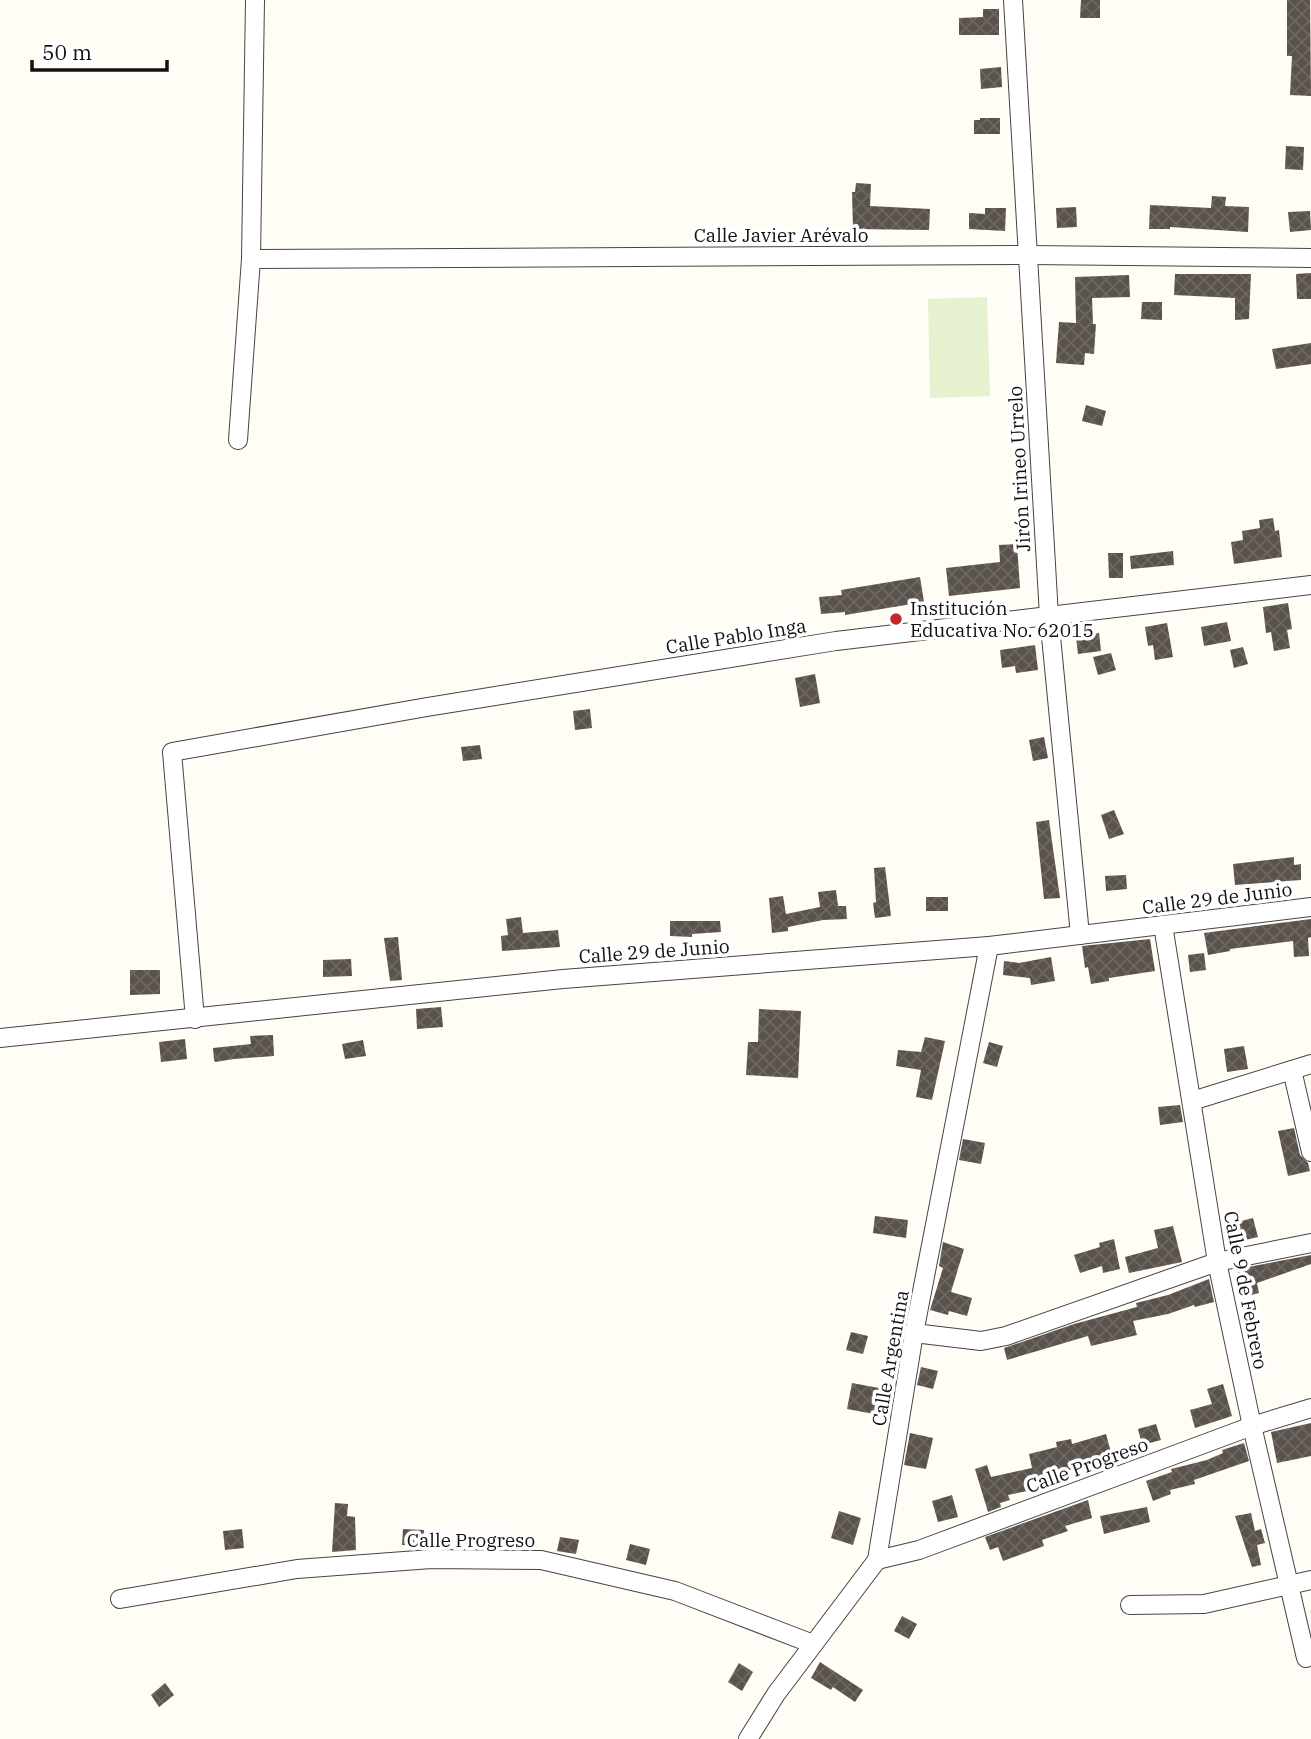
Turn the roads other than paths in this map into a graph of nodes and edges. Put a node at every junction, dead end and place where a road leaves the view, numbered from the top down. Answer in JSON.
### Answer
{"nodes":[{"id":1,"x":255,"y":0,"type":"edge"},
{"id":2,"x":1013,"y":0,"type":"edge"},
{"id":3,"x":1028,"y":255,"type":"junction"},
{"id":4,"x":1311,"y":258,"type":"edge"},
{"id":5,"x":251,"y":259,"type":"junction"},
{"id":6,"x":238,"y":440,"type":"dead end"},
{"id":7,"x":1311,"y":585,"type":"edge"},
{"id":8,"x":1049,"y":616,"type":"junction"},
{"id":9,"x":1311,"y":907,"type":"edge"},
{"id":10,"x":1163,"y":925,"type":"junction"},
{"id":11,"x":1080,"y":935,"type":"junction"},
{"id":12,"x":989,"y":946,"type":"junction"},
{"id":13,"x":195,"y":1019,"type":"junction"},
{"id":14,"x":0,"y":1038,"type":"edge"},
{"id":15,"x":1311,"y":1064,"type":"edge"},
{"id":16,"x":1292,"y":1070,"type":"junction"},
{"id":17,"x":1192,"y":1101,"type":"junction"},
{"id":18,"x":1311,"y":1152,"type":"edge"},
{"id":19,"x":1311,"y":1243,"type":"edge"},
{"id":20,"x":1217,"y":1262,"type":"junction"},
{"id":21,"x":914,"y":1333,"type":"junction"},
{"id":22,"x":1311,"y":1408,"type":"edge"},
{"id":23,"x":1252,"y":1426,"type":"junction"},
{"id":24,"x":877,"y":1560,"type":"junction"},
{"id":25,"x":1311,"y":1580,"type":"edge"},
{"id":26,"x":1290,"y":1586,"type":"junction"},
{"id":27,"x":120,"y":1600,"type":"dead end"},
{"id":28,"x":1130,"y":1605,"type":"dead end"},
{"id":29,"x":813,"y":1644,"type":"junction"},
{"id":30,"x":1306,"y":1658,"type":"dead end"},
{"id":31,"x":748,"y":1739,"type":"edge"}],
"edges":[{"from":1,"to":5,"type":"street"},
{"from":2,"to":3,"type":"street","name":"Jirón Irineo Urrelo"},
{"from":3,"to":4,"type":"street","name":"Calle Javier Arévalo"},
{"from":3,"to":5,"type":"street","name":"Calle Javier Arévalo"},
{"from":3,"to":8,"type":"street","name":"Jirón Irineo Urrelo"},
{"from":5,"to":6,"type":"street"},
{"from":7,"to":8,"type":"street","name":"Calle Pablo Inga"},
{"from":8,"to":11,"type":"street","name":"Jirón Irineo Urrelo"},
{"from":8,"to":13,"type":"street","name":"Calle Pablo Inga"},
{"from":9,"to":10,"type":"street","name":"Calle 29 de Junio"},
{"from":10,"to":11,"type":"street","name":"Calle 29 de Junio"},
{"from":10,"to":17,"type":"street","name":"Calle 9 de Febrero"},
{"from":11,"to":12,"type":"street","name":"Calle 29 de Junio"},
{"from":12,"to":13,"type":"street","name":"Calle 29 de Junio"},
{"from":12,"to":21,"type":"street","name":"Calle Argentina"},
{"from":13,"to":14,"type":"street","name":"Calle 29 de Junio"},
{"from":15,"to":16,"type":"street"},
{"from":16,"to":17,"type":"street"},
{"from":16,"to":18,"type":"street"},
{"from":17,"to":20,"type":"street","name":"Calle 9 de Febrero"},
{"from":19,"to":20,"type":"street"},
{"from":20,"to":21,"type":"street"},
{"from":20,"to":23,"type":"street","name":"Calle 9 de Febrero"},
{"from":21,"to":24,"type":"street","name":"Calle Argentina"},
{"from":22,"to":23,"type":"street","name":"Calle Progreso"},
{"from":23,"to":24,"type":"street","name":"Calle Progreso"},
{"from":23,"to":26,"type":"street","name":"Calle 9 de Febrero"},
{"from":24,"to":29,"type":"street","name":"Calle Argentina"},
{"from":25,"to":26,"type":"street"},
{"from":26,"to":28,"type":"street"},
{"from":26,"to":30,"type":"street","name":"Calle 9 de Febrero"},
{"from":27,"to":29,"type":"street","name":"Calle Progreso"},
{"from":29,"to":31,"type":"street","name":"Calle Argentina"}]}
